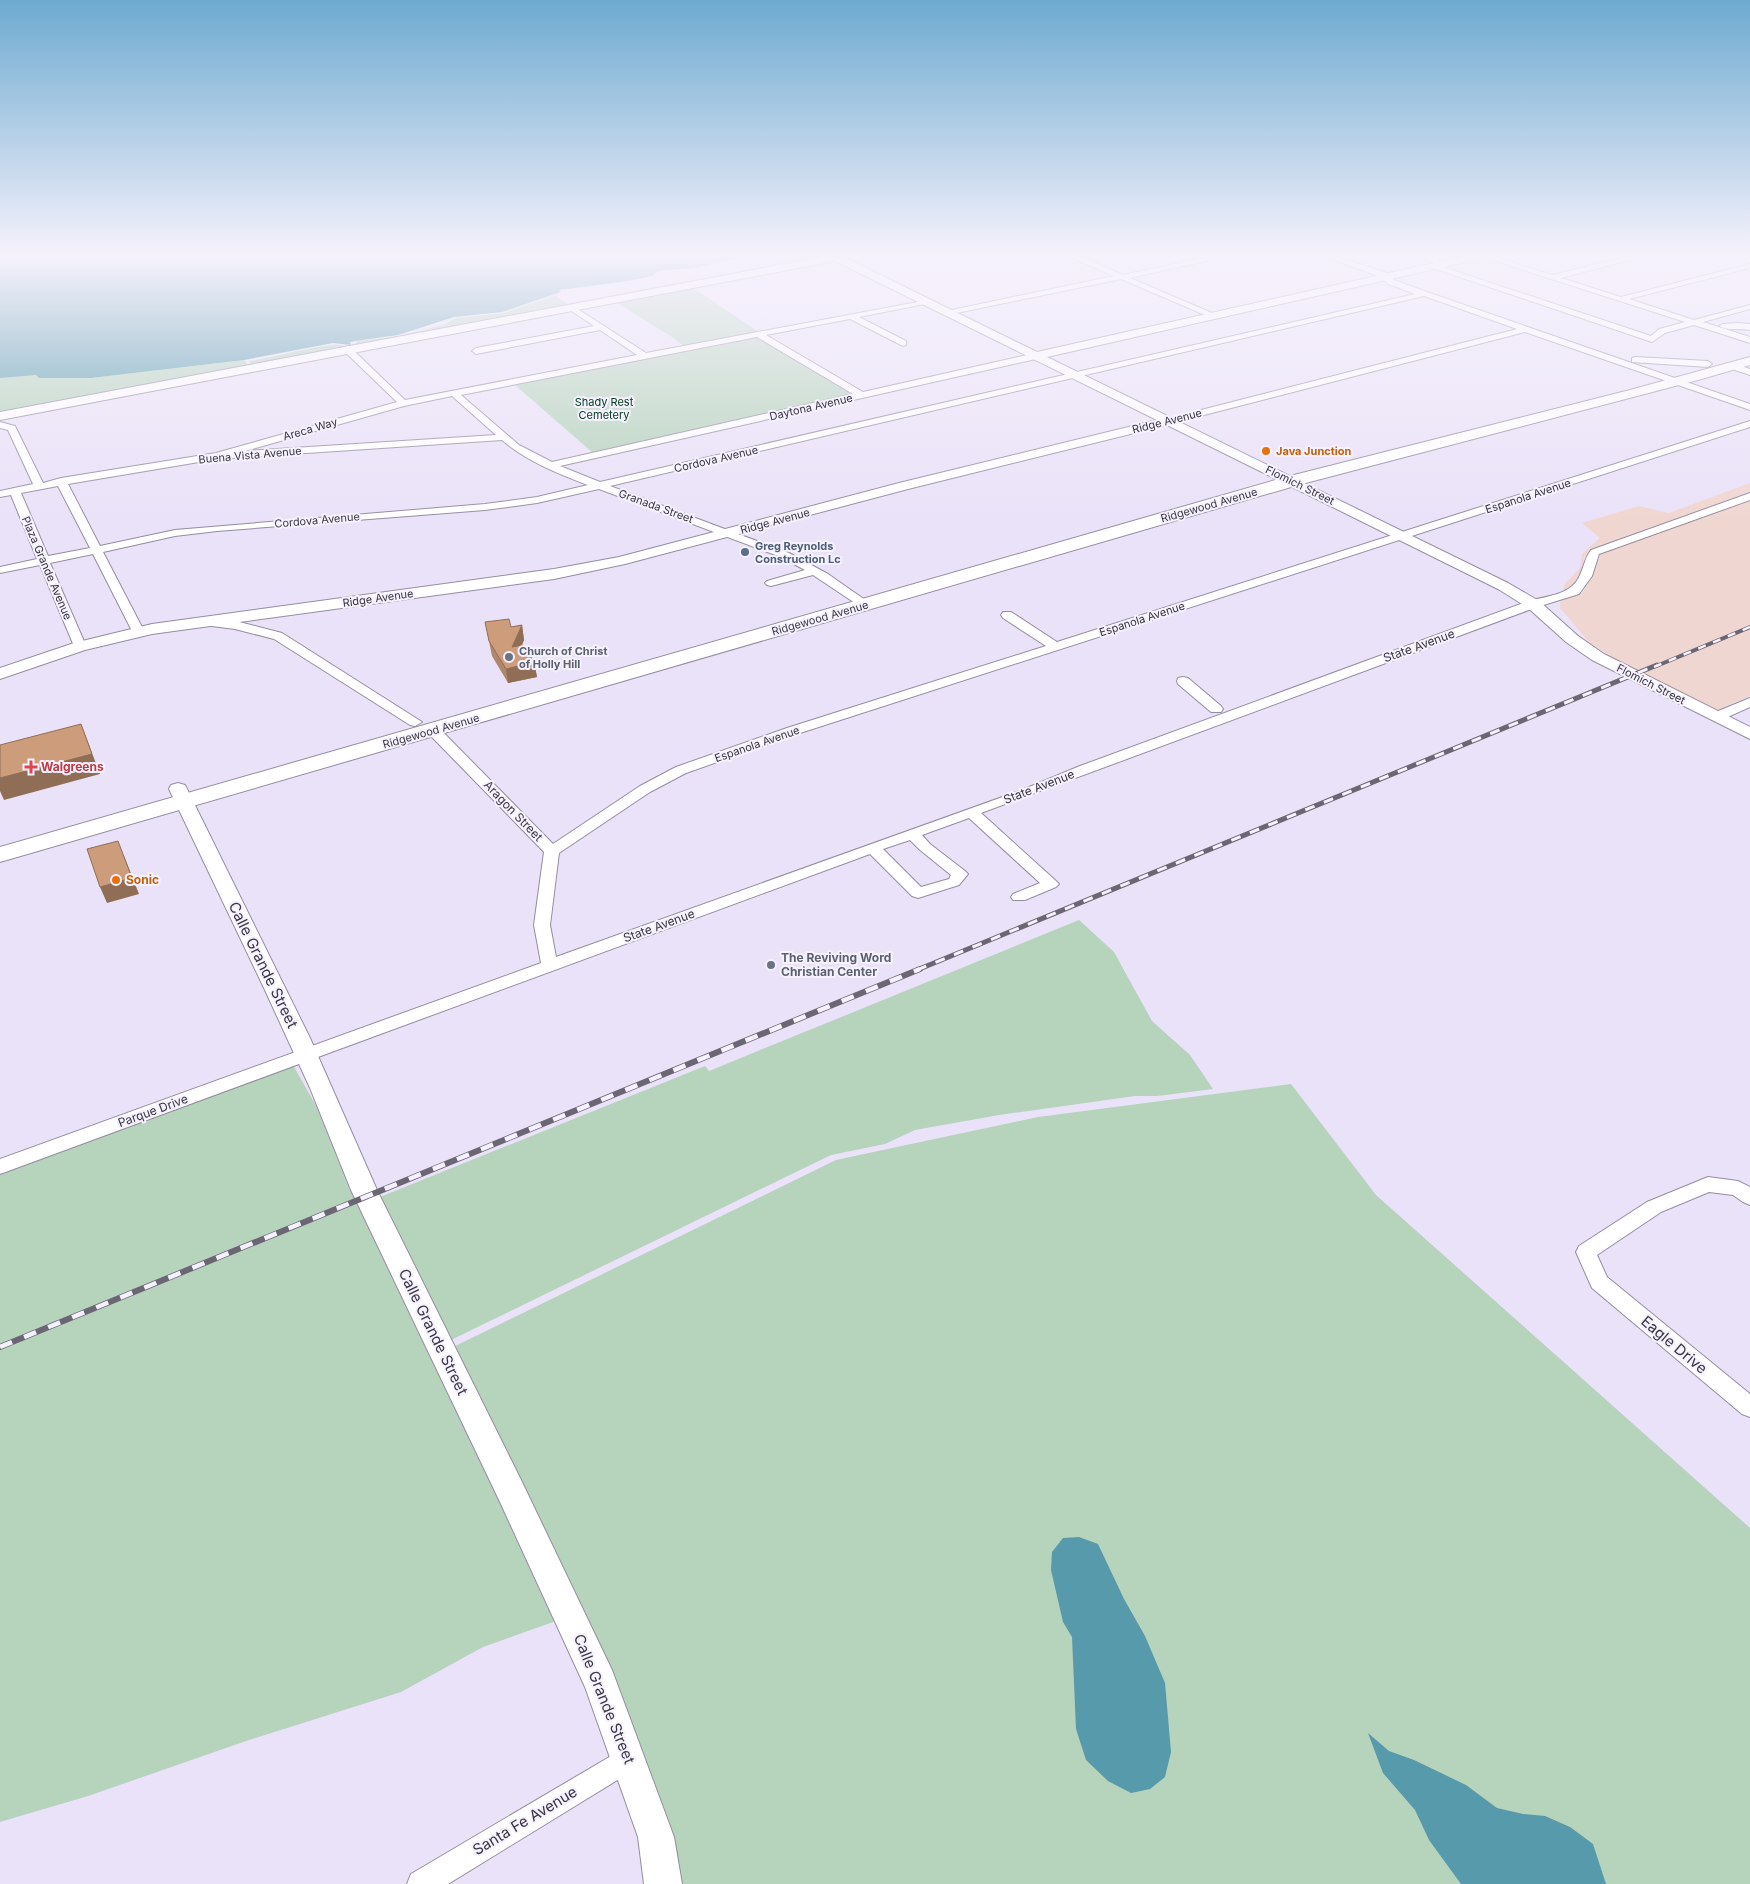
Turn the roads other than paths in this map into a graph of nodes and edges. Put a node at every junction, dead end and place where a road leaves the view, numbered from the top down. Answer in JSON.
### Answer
{"nodes":[{"id":1,"x":384,"y":344,"type":"edge"},
{"id":2,"x":513,"y":344,"type":"edge"},
{"id":3,"x":627,"y":344,"type":"edge"},
{"id":4,"x":711,"y":344,"type":"edge"},
{"id":5,"x":775,"y":344,"type":"edge"},
{"id":6,"x":1012,"y":344,"type":"edge"},
{"id":7,"x":1090,"y":344,"type":"edge"},
{"id":8,"x":1208,"y":344,"type":"edge"},
{"id":9,"x":1468,"y":344,"type":"edge"},
{"id":10,"x":1570,"y":344,"type":"edge"},
{"id":11,"x":1650,"y":344,"type":"edge"},
{"id":12,"x":348,"y":351,"type":"junction"},
{"id":13,"x":476,"y":351,"type":"dead end"},
{"id":14,"x":1750,"y":352,"type":"edge"},
{"id":15,"x":1600,"y":354,"type":"junction"},
{"id":16,"x":644,"y":356,"type":"junction"},
{"id":17,"x":1036,"y":356,"type":"junction"},
{"id":18,"x":1750,"y":361,"type":"edge"},
{"id":19,"x":1732,"y":366,"type":"junction"},
{"id":20,"x":1664,"y":370,"type":"junction"},
{"id":21,"x":1750,"y":372,"type":"edge"},
{"id":22,"x":1074,"y":375,"type":"junction"},
{"id":23,"x":1678,"y":382,"type":"junction"},
{"id":24,"x":455,"y":394,"type":"junction"},
{"id":25,"x":861,"y":395,"type":"junction"},
{"id":26,"x":403,"y":403,"type":"junction"},
{"id":27,"x":1750,"y":407,"type":"edge"},
{"id":28,"x":27,"y":412,"type":"junction"},
{"id":29,"x":1,"y":419,"type":"edge"},
{"id":30,"x":1169,"y":421,"type":"junction"},
{"id":31,"x":1750,"y":424,"type":"edge"},
{"id":32,"x":12,"y":428,"type":"junction"},
{"id":33,"x":503,"y":436,"type":"junction"},
{"id":34,"x":217,"y":456,"type":"junction"},
{"id":35,"x":552,"y":465,"type":"junction"},
{"id":36,"x":1285,"y":478,"type":"junction"},
{"id":37,"x":61,"y":481,"type":"junction"},
{"id":38,"x":39,"y":486,"type":"junction"},
{"id":39,"x":600,"y":486,"type":"junction"},
{"id":40,"x":14,"y":490,"type":"junction"},
{"id":41,"x":0,"y":494,"type":"edge"},
{"id":42,"x":1750,"y":496,"type":"edge"},
{"id":43,"x":729,"y":533,"type":"junction"},
{"id":44,"x":1403,"y":537,"type":"junction"},
{"id":45,"x":95,"y":549,"type":"junction"},
{"id":46,"x":43,"y":561,"type":"junction"},
{"id":47,"x":0,"y":570,"type":"edge"},
{"id":48,"x":815,"y":571,"type":"junction"},
{"id":49,"x":771,"y":583,"type":"dead end"},
{"id":50,"x":858,"y":601,"type":"junction"},
{"id":51,"x":1533,"y":604,"type":"junction"},
{"id":52,"x":1007,"y":615,"type":"dead end"},
{"id":53,"x":208,"y":622,"type":"junction"},
{"id":54,"x":138,"y":631,"type":"junction"},
{"id":55,"x":80,"y":646,"type":"junction"},
{"id":56,"x":1056,"y":647,"type":"junction"},
{"id":57,"x":8,"y":671,"type":"edge"},
{"id":58,"x":0,"y":679,"type":"edge"},
{"id":59,"x":1183,"y":681,"type":"dead end"},
{"id":60,"x":1750,"y":702,"type":"edge"},
{"id":61,"x":1216,"y":709,"type":"dead end"},
{"id":62,"x":1716,"y":717,"type":"junction"},
{"id":63,"x":424,"y":726,"type":"junction"},
{"id":64,"x":1750,"y":734,"type":"edge"},
{"id":65,"x":181,"y":796,"type":"junction"},
{"id":66,"x":970,"y":812,"type":"junction"},
{"id":67,"x":912,"y":834,"type":"junction"},
{"id":68,"x":0,"y":840,"type":"edge"},
{"id":69,"x":873,"y":848,"type":"junction"},
{"id":70,"x":552,"y":851,"type":"junction"},
{"id":71,"x":0,"y":855,"type":"edge"},
{"id":72,"x":1019,"y":897,"type":"dead end"},
{"id":73,"x":550,"y":966,"type":"junction"},
{"id":74,"x":306,"y":1054,"type":"junction"},
{"id":75,"x":0,"y":1167,"type":"edge"},
{"id":76,"x":1750,"y":1197,"type":"edge"},
{"id":77,"x":1750,"y":1407,"type":"edge"},
{"id":78,"x":628,"y":1759,"type":"junction"},
{"id":79,"x":421,"y":1884,"type":"edge"},
{"id":80,"x":664,"y":1884,"type":"edge"}],
"edges":[{"from":1,"to":12,"type":"street"},
{"from":2,"to":13,"type":"street"},
{"from":3,"to":16,"type":"street"},
{"from":4,"to":16,"type":"street","name":"Areca Way"},
{"from":5,"to":25,"type":"street"},
{"from":6,"to":17,"type":"street","name":"Flomich Street"},
{"from":7,"to":17,"type":"street","name":"Daytona Avenue"},
{"from":8,"to":22,"type":"street","name":"Cordova Avenue"},
{"from":9,"to":30,"type":"street","name":"Ridge Avenue"},
{"from":10,"to":15,"type":"street"},
{"from":11,"to":20,"type":"street"},
{"from":12,"to":26,"type":"street"},
{"from":12,"to":28,"type":"street"},
{"from":12,"to":28,"type":"street"},
{"from":14,"to":20,"type":"main road","name":"Ridgewood Avenue"},
{"from":15,"to":20,"type":"street"},
{"from":15,"to":20,"type":"street"},
{"from":16,"to":24,"type":"street","name":"Areca Way"},
{"from":17,"to":22,"type":"street","name":"Flomich Street"},
{"from":17,"to":25,"type":"street","name":"Daytona Avenue"},
{"from":18,"to":19,"type":"main road","name":"Ridgewood Avenue"},
{"from":19,"to":21,"type":"street"},
{"from":19,"to":23,"type":"main road","name":"Ridgewood Avenue"},
{"from":20,"to":23,"type":"street"},
{"from":20,"to":36,"type":"main road","name":"Ridgewood Avenue"},
{"from":22,"to":30,"type":"street","name":"Flomich Street"},
{"from":22,"to":39,"type":"street","name":"Cordova Avenue"},
{"from":23,"to":27,"type":"street"},
{"from":23,"to":36,"type":"main road","name":"Ridgewood Avenue"},
{"from":24,"to":26,"type":"street","name":"Areca Way"},
{"from":24,"to":33,"type":"street","name":"Granada Street"},
{"from":25,"to":35,"type":"street","name":"Daytona Avenue"},
{"from":26,"to":34,"type":"street","name":"Areca Way"},
{"from":28,"to":29,"type":"street"},
{"from":28,"to":32,"type":"street"},
{"from":29,"to":32,"type":"street"},
{"from":30,"to":36,"type":"street","name":"Flomich Street"},
{"from":30,"to":43,"type":"street","name":"Ridge Avenue"},
{"from":31,"to":44,"type":"street","name":"Espanola Avenue"},
{"from":32,"to":38,"type":"street"},
{"from":33,"to":34,"type":"street","name":"Buena Vista Avenue"},
{"from":33,"to":35,"type":"street","name":"Granada Street"},
{"from":34,"to":37,"type":"street","name":"Buena Vista Avenue"},
{"from":35,"to":39,"type":"street","name":"Granada Street"},
{"from":36,"to":44,"type":"street","name":"Flomich Street"},
{"from":36,"to":50,"type":"main road","name":"Ridgewood Avenue"},
{"from":37,"to":38,"type":"street","name":"Buena Vista Avenue"},
{"from":37,"to":45,"type":"street"},
{"from":38,"to":40,"type":"street","name":"Buena Vista Avenue"},
{"from":39,"to":43,"type":"street","name":"Granada Street"},
{"from":39,"to":45,"type":"street","name":"Cordova Avenue"},
{"from":40,"to":41,"type":"street","name":"Buena Vista Avenue"},
{"from":40,"to":46,"type":"street","name":"Plaza Grande Avenue"},
{"from":42,"to":51,"type":"street","name":"State Avenue"},
{"from":43,"to":48,"type":"street","name":"Granada Street"},
{"from":43,"to":53,"type":"street","name":"Ridge Avenue"},
{"from":44,"to":51,"type":"street","name":"Flomich Street"},
{"from":44,"to":56,"type":"street","name":"Espanola Avenue"},
{"from":45,"to":46,"type":"street","name":"Cordova Avenue"},
{"from":45,"to":54,"type":"street"},
{"from":46,"to":47,"type":"street","name":"Cordova Avenue"},
{"from":46,"to":55,"type":"street","name":"Plaza Grande Avenue"},
{"from":48,"to":49,"type":"street"},
{"from":48,"to":50,"type":"street","name":"Granada Street"},
{"from":50,"to":63,"type":"main road","name":"Ridgewood Avenue"},
{"from":51,"to":62,"type":"street","name":"Flomich Street"},
{"from":51,"to":66,"type":"street","name":"State Avenue"},
{"from":52,"to":56,"type":"street"},
{"from":53,"to":54,"type":"street","name":"Ridge Avenue"},
{"from":53,"to":63,"type":"street","name":"Aragon Street"},
{"from":54,"to":55,"type":"street","name":"Ridge Avenue"},
{"from":55,"to":57,"type":"street","name":"Ridge Avenue"},
{"from":56,"to":70,"type":"street","name":"Espanola Avenue"},
{"from":57,"to":58,"type":"street"},
{"from":59,"to":61,"type":"street"},
{"from":60,"to":62,"type":"street"},
{"from":62,"to":64,"type":"street","name":"Flomich Street"},
{"from":63,"to":65,"type":"main road","name":"Ridgewood Avenue"},
{"from":63,"to":70,"type":"street","name":"Aragon Street"},
{"from":65,"to":68,"type":"main road","name":"Ridgewood Avenue"},
{"from":65,"to":71,"type":"main road","name":"Ridgewood Avenue"},
{"from":65,"to":74,"type":"street","name":"Calle Grande Street"},
{"from":66,"to":67,"type":"street","name":"State Avenue"},
{"from":66,"to":72,"type":"street"},
{"from":67,"to":69,"type":"street","name":"State Avenue"},
{"from":67,"to":69,"type":"street"},
{"from":69,"to":73,"type":"street","name":"State Avenue"},
{"from":70,"to":73,"type":"street","name":"Aragon Street"},
{"from":73,"to":74,"type":"street","name":"State Avenue"},
{"from":74,"to":75,"type":"street","name":"Parque Drive"},
{"from":74,"to":78,"type":"street","name":"Calle Grande Street"},
{"from":76,"to":77,"type":"street","name":"Eagle Drive"},
{"from":78,"to":79,"type":"street","name":"Santa Fe Avenue"},
{"from":78,"to":80,"type":"street","name":"Calle Grande Street"}]}
